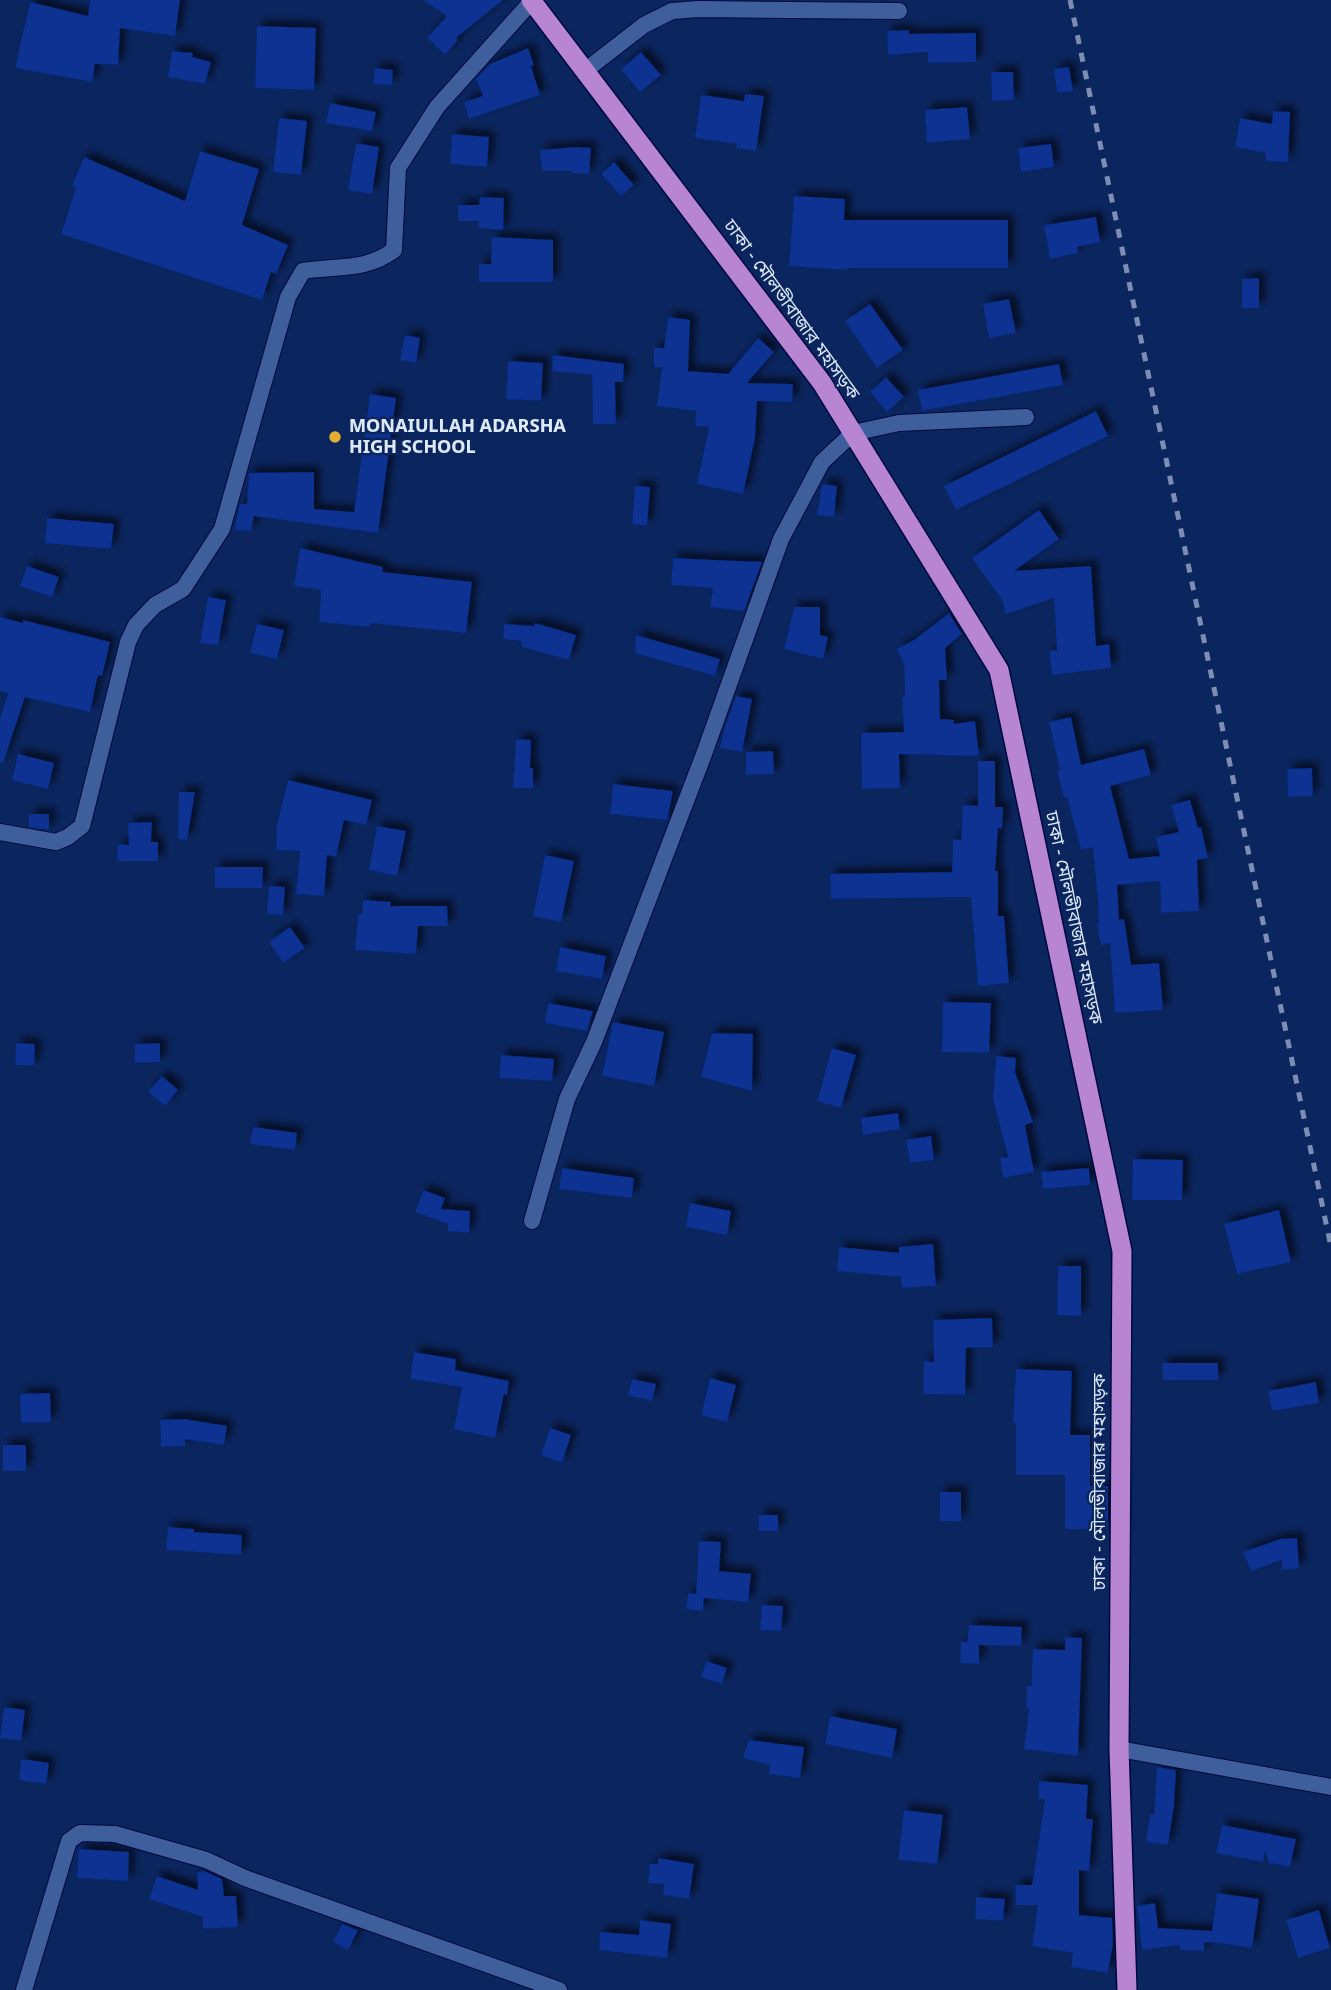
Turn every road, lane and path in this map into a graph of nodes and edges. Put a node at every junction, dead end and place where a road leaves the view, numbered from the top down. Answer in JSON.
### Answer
{"nodes":[{"id":1,"x":532,"y":0,"type":"edge"},
{"id":2,"x":899,"y":10,"type":"dead end"},
{"id":3,"x":586,"y":70,"type":"junction"},
{"id":4,"x":1026,"y":417,"type":"dead end"},
{"id":5,"x":853,"y":433,"type":"junction"},
{"id":6,"x":0,"y":832,"type":"edge"},
{"id":7,"x":532,"y":1221,"type":"dead end"},
{"id":8,"x":1119,"y":1749,"type":"junction"},
{"id":9,"x":1331,"y":1787,"type":"edge"},
{"id":10,"x":24,"y":1990,"type":"edge"},
{"id":11,"x":559,"y":1990,"type":"edge"},
{"id":12,"x":1127,"y":1990,"type":"edge"}],
"edges":[{"from":1,"to":3,"type":"highway","name":"ঢাকা - মৌলভীবাজার মহাসড়ক"},
{"from":1,"to":6,"type":"street"},
{"from":2,"to":3,"type":"street"},
{"from":3,"to":5,"type":"highway","name":"ঢাকা - মৌলভীবাজার মহাসড়ক"},
{"from":4,"to":5,"type":"street"},
{"from":5,"to":7,"type":"street"},
{"from":5,"to":8,"type":"highway","name":"ঢাকা - মৌলভীবাজার মহাসড়ক"},
{"from":8,"to":9,"type":"street"},
{"from":8,"to":12,"type":"highway","name":"ঢাকা - মৌলভীবাজার মহাসড়ক"},
{"from":10,"to":11,"type":"street"}]}
